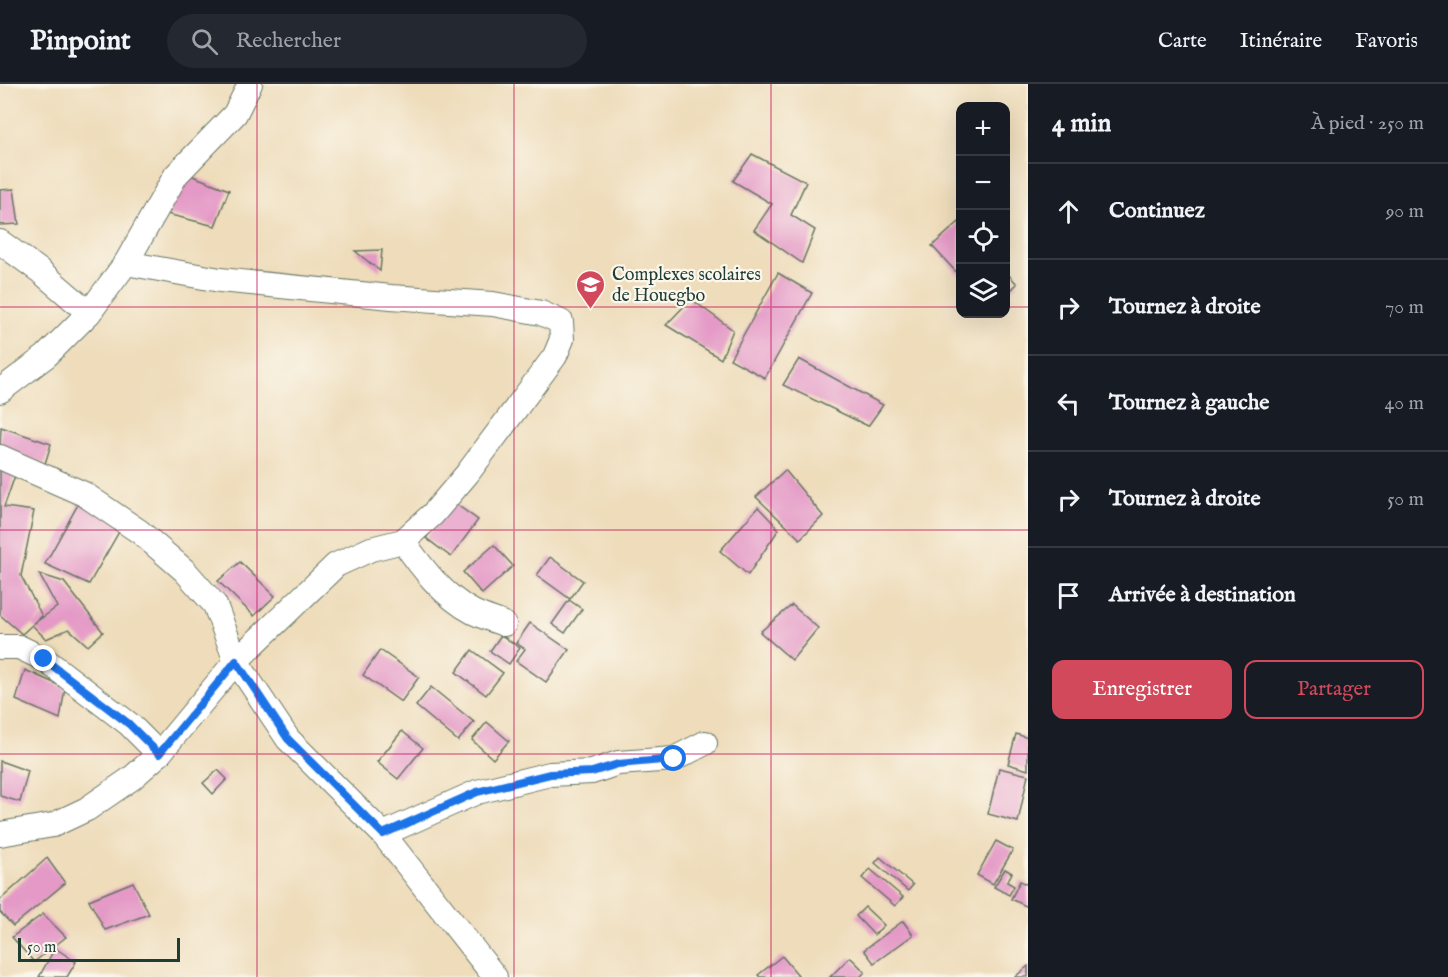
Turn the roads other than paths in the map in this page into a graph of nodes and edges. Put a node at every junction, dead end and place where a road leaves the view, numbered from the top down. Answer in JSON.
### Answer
{"nodes":[{"id":1,"x":250,"y":84,"type":"edge"},
{"id":2,"x":0,"y":242,"type":"edge"},
{"id":3,"x":126,"y":263,"type":"junction"},
{"id":4,"x":89,"y":313,"type":"junction"},
{"id":5,"x":0,"y":391,"type":"edge"},
{"id":6,"x":0,"y":457,"type":"edge"},
{"id":7,"x":403,"y":541,"type":"junction"},
{"id":8,"x":504,"y":624,"type":"dead end"},
{"id":9,"x":0,"y":647,"type":"edge"},
{"id":10,"x":236,"y":661,"type":"junction"},
{"id":11,"x":705,"y":743,"type":"dead end"},
{"id":12,"x":159,"y":754,"type":"junction"},
{"id":13,"x":0,"y":834,"type":"edge"},
{"id":14,"x":383,"y":834,"type":"junction"},
{"id":15,"x":495,"y":977,"type":"edge"}],
"edges":[{"from":1,"to":3,"type":"street"},
{"from":2,"to":4,"type":"street"},
{"from":3,"to":4,"type":"street"},
{"from":3,"to":7,"type":"street"},
{"from":4,"to":5,"type":"street"},
{"from":6,"to":10,"type":"street"},
{"from":7,"to":8,"type":"street"},
{"from":7,"to":10,"type":"street"},
{"from":9,"to":12,"type":"street"},
{"from":10,"to":12,"type":"street"},
{"from":10,"to":14,"type":"street"},
{"from":11,"to":14,"type":"street"},
{"from":12,"to":13,"type":"street"},
{"from":14,"to":15,"type":"street"}]}
